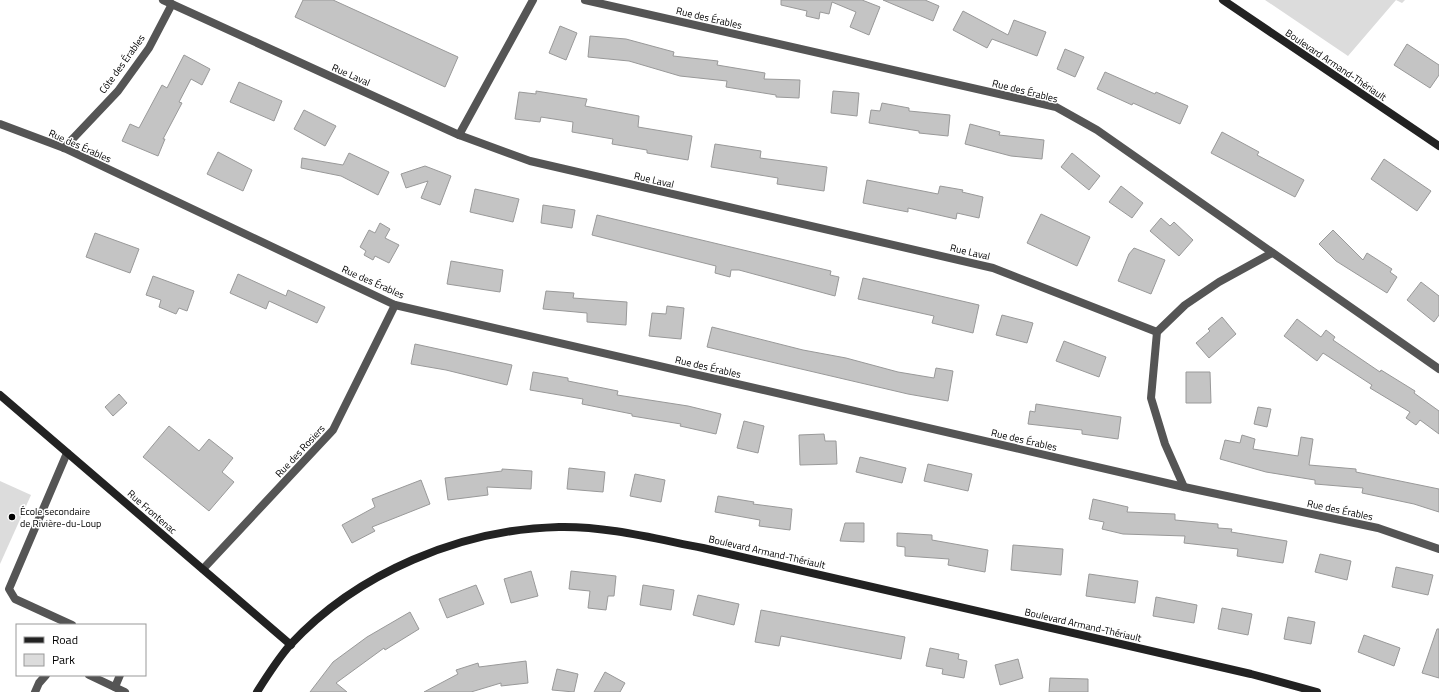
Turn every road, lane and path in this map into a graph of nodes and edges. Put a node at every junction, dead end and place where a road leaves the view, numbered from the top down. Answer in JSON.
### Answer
{"nodes":[{"id":1,"x":163,"y":0,"type":"edge"},
{"id":2,"x":533,"y":0,"type":"edge"},
{"id":3,"x":585,"y":0,"type":"edge"},
{"id":4,"x":1223,"y":0,"type":"edge"},
{"id":5,"x":172,"y":4,"type":"junction"},
{"id":6,"x":0,"y":124,"type":"edge"},
{"id":7,"x":459,"y":135,"type":"junction"},
{"id":8,"x":1439,"y":146,"type":"edge"},
{"id":9,"x":64,"y":148,"type":"junction"},
{"id":10,"x":1272,"y":253,"type":"junction"},
{"id":11,"x":395,"y":305,"type":"junction"},
{"id":12,"x":1157,"y":332,"type":"junction"},
{"id":13,"x":1439,"y":369,"type":"edge"},
{"id":14,"x":0,"y":395,"type":"edge"},
{"id":15,"x":68,"y":453,"type":"junction"},
{"id":16,"x":1184,"y":487,"type":"junction"},
{"id":17,"x":1439,"y":549,"type":"edge"},
{"id":18,"x":203,"y":570,"type":"junction"},
{"id":19,"x":70,"y":624,"type":"edge"},
{"id":20,"x":291,"y":645,"type":"junction"},
{"id":21,"x":45,"y":676,"type":"edge"},
{"id":22,"x":91,"y":676,"type":"edge"},
{"id":23,"x":120,"y":676,"type":"edge"},
{"id":24,"x":115,"y":687,"type":"junction"},
{"id":25,"x":35,"y":692,"type":"edge"},
{"id":26,"x":125,"y":692,"type":"edge"},
{"id":27,"x":257,"y":692,"type":"edge"},
{"id":28,"x":1317,"y":692,"type":"edge"}],
"edges":[{"from":1,"to":5,"type":"street","name":"Rue Laval"},
{"from":2,"to":7,"type":"street"},
{"from":3,"to":10,"type":"street","name":"Rue des Érables"},
{"from":4,"to":8,"type":"street","name":"Boulevard Armand-Thériault"},
{"from":5,"to":7,"type":"street","name":"Rue Laval"},
{"from":5,"to":9,"type":"street","name":"Côte des Érables"},
{"from":6,"to":9,"type":"street","name":"Rue des Érables"},
{"from":7,"to":12,"type":"street","name":"Rue Laval"},
{"from":9,"to":11,"type":"street","name":"Rue des Érables"},
{"from":10,"to":12,"type":"street"},
{"from":10,"to":13,"type":"street","name":"Rue des Érables"},
{"from":11,"to":16,"type":"street","name":"Rue des Érables"},
{"from":11,"to":18,"type":"street","name":"Rue des Rosiers"},
{"from":12,"to":16,"type":"street"},
{"from":14,"to":15,"type":"street","name":"Rue Frontenac"},
{"from":15,"to":18,"type":"street","name":"Rue Frontenac"},
{"from":15,"to":19,"type":"street"},
{"from":16,"to":17,"type":"street","name":"Rue des Érables"},
{"from":18,"to":20,"type":"street","name":"Rue Frontenac"},
{"from":20,"to":27,"type":"street","name":"Boulevard Armand-Thériault"},
{"from":20,"to":28,"type":"street","name":"Boulevard Armand-Thériault"},
{"from":21,"to":25,"type":"street"},
{"from":22,"to":24,"type":"street"},
{"from":23,"to":24,"type":"street"},
{"from":24,"to":26,"type":"street"}]}
